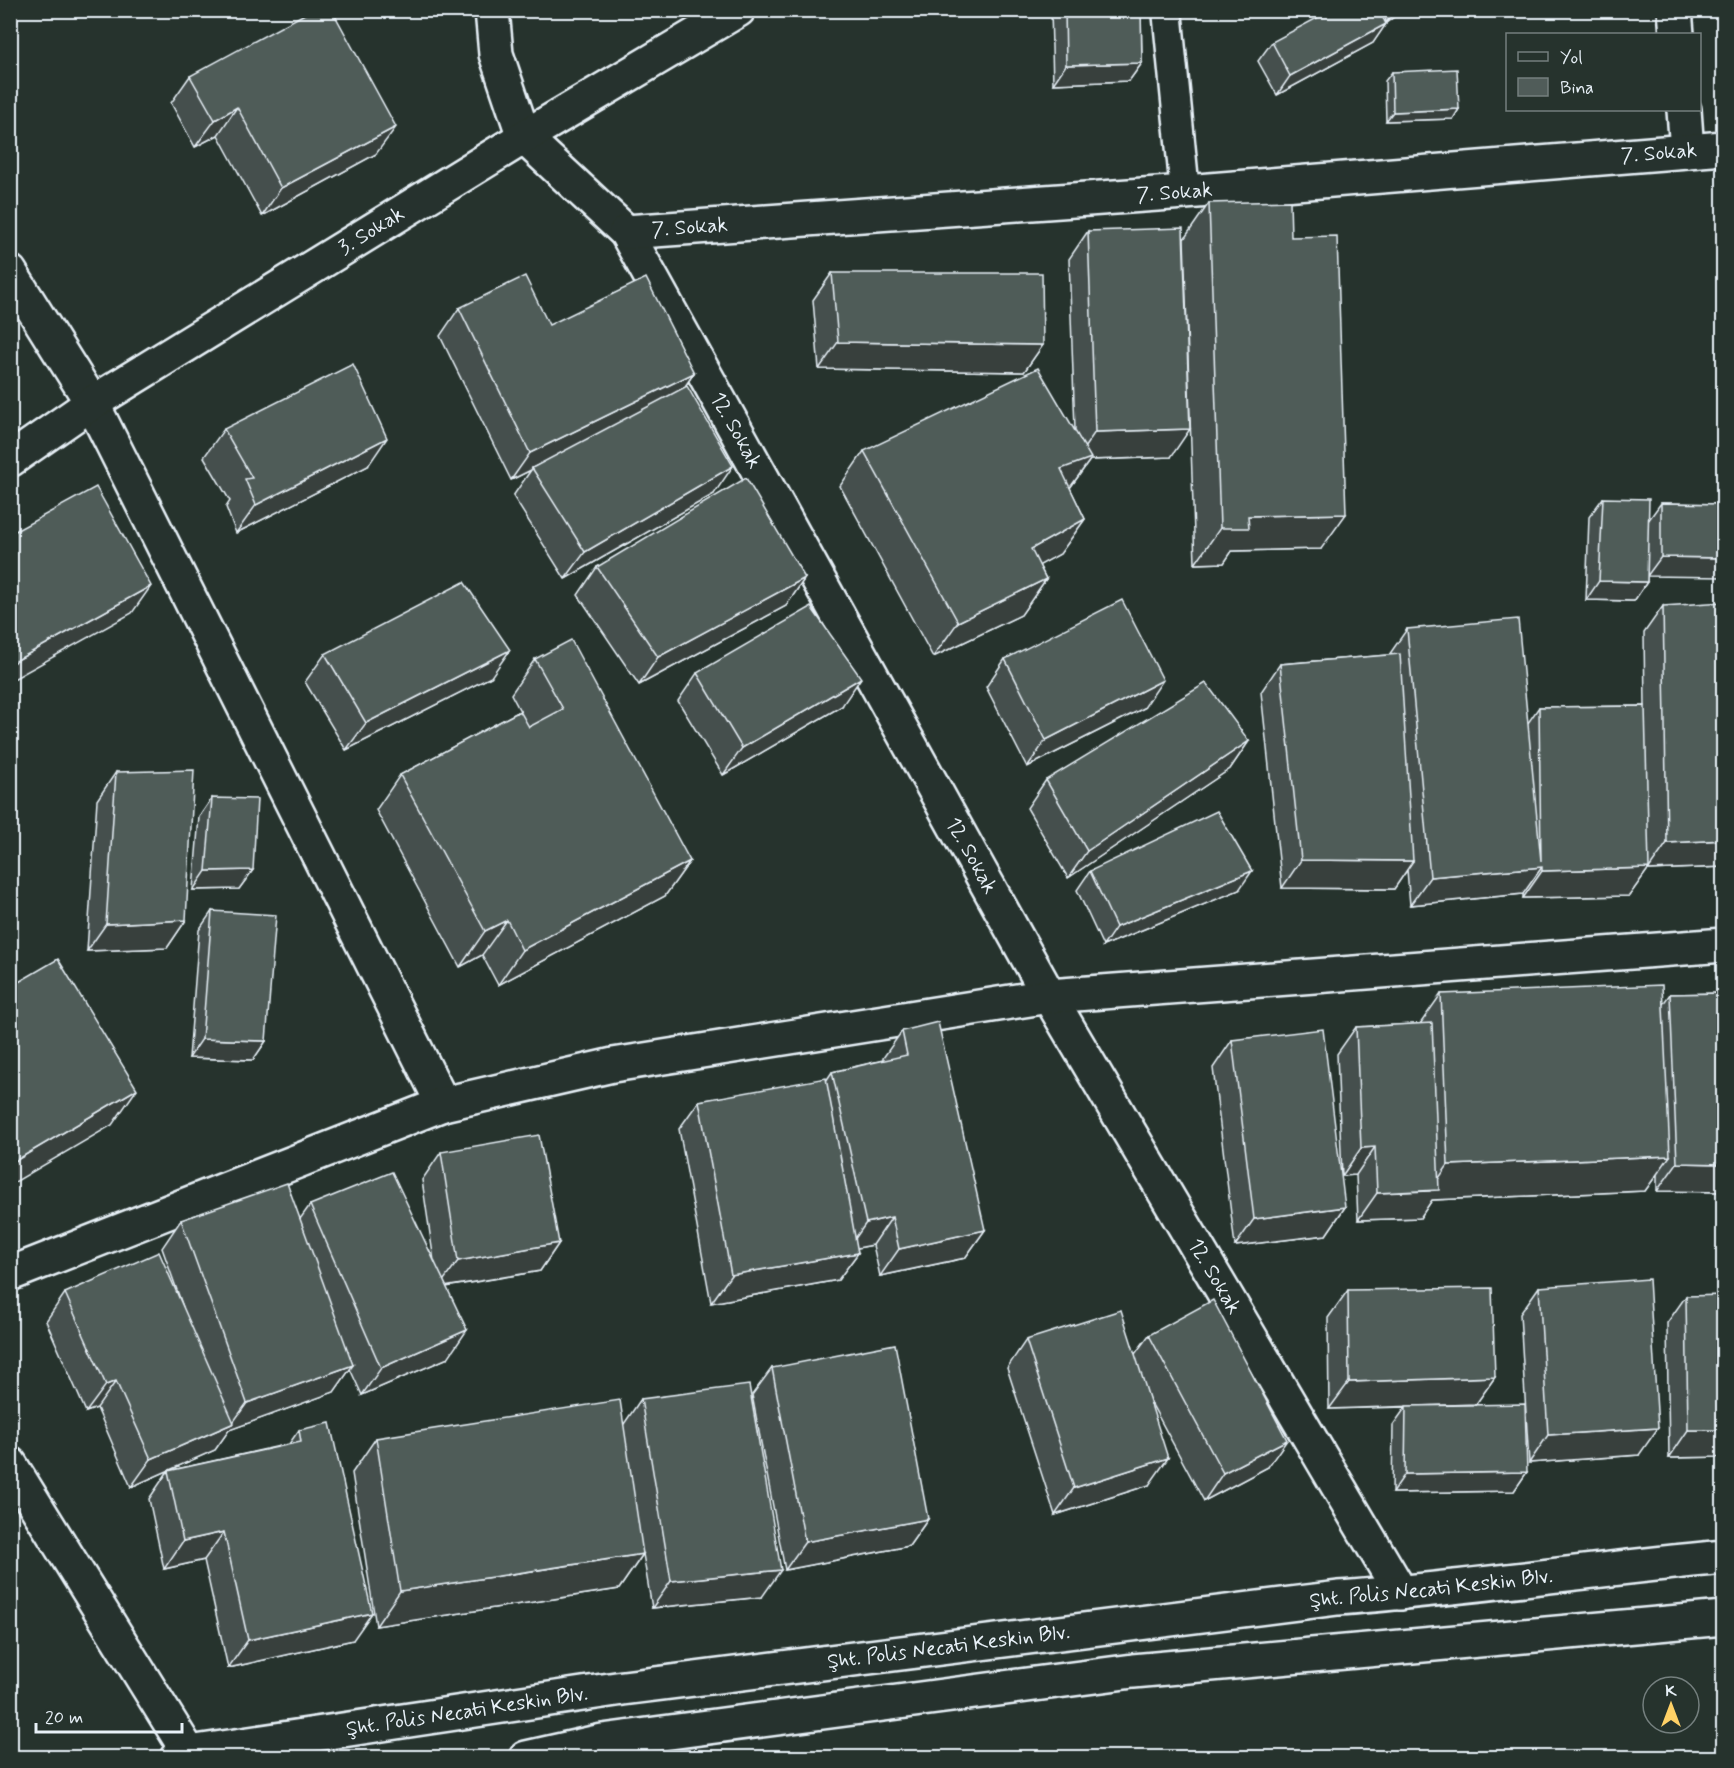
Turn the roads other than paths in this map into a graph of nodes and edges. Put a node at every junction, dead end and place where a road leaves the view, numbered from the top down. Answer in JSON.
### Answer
{"nodes":[{"id":1,"x":492,"y":10,"type":"edge"},
{"id":2,"x":738,"y":10,"type":"edge"},
{"id":3,"x":1167,"y":10,"type":"edge"},
{"id":4,"x":1676,"y":10,"type":"edge"},
{"id":5,"x":1677,"y":33,"type":"edge"},
{"id":6,"x":1684,"y":111,"type":"edge"},
{"id":7,"x":524,"y":137,"type":"junction"},
{"id":8,"x":1724,"y":148,"type":"edge"},
{"id":9,"x":1687,"y":151,"type":"junction"},
{"id":10,"x":1185,"y":192,"type":"junction"},
{"id":11,"x":626,"y":232,"type":"junction"},
{"id":12,"x":10,"y":272,"type":"edge"},
{"id":13,"x":92,"y":403,"type":"junction"},
{"id":14,"x":10,"y":460,"type":"edge"},
{"id":15,"x":1724,"y":945,"type":"edge"},
{"id":16,"x":1049,"y":996,"type":"junction"},
{"id":17,"x":443,"y":1104,"type":"junction"},
{"id":18,"x":10,"y":1274,"type":"edge"},
{"id":19,"x":10,"y":1464,"type":"edge"},
{"id":20,"x":1724,"y":1557,"type":"edge"},
{"id":21,"x":1401,"y":1593,"type":"junction"},
{"id":22,"x":1724,"y":1618,"type":"edge"},
{"id":23,"x":186,"y":1756,"type":"edge"},
{"id":24,"x":526,"y":1758,"type":"edge"}],
"edges":[{"from":1,"to":7,"type":"street"},
{"from":2,"to":7,"type":"street","name":"3. Sokak"},
{"from":3,"to":10,"type":"lane"},
{"from":4,"to":5,"type":"street"},
{"from":6,"to":9,"type":"street"},
{"from":7,"to":11,"type":"street","name":"12. Sokak"},
{"from":7,"to":13,"type":"street","name":"3. Sokak"},
{"from":8,"to":9,"type":"street","name":"7. Sokak"},
{"from":9,"to":10,"type":"street","name":"7. Sokak"},
{"from":10,"to":11,"type":"street","name":"7. Sokak"},
{"from":11,"to":16,"type":"street","name":"12. Sokak"},
{"from":12,"to":13,"type":"street"},
{"from":13,"to":14,"type":"street","name":"3. Sokak"},
{"from":13,"to":17,"type":"street"},
{"from":15,"to":16,"type":"street"},
{"from":16,"to":17,"type":"street"},
{"from":16,"to":21,"type":"street","name":"12. Sokak"},
{"from":17,"to":18,"type":"street"},
{"from":19,"to":23,"type":"street"},
{"from":20,"to":21,"type":"street","name":"Şht. Polis Necati Keskin Blv."},
{"from":21,"to":23,"type":"street","name":"Şht. Polis Necati Keskin Blv."},
{"from":22,"to":24,"type":"street"}]}
